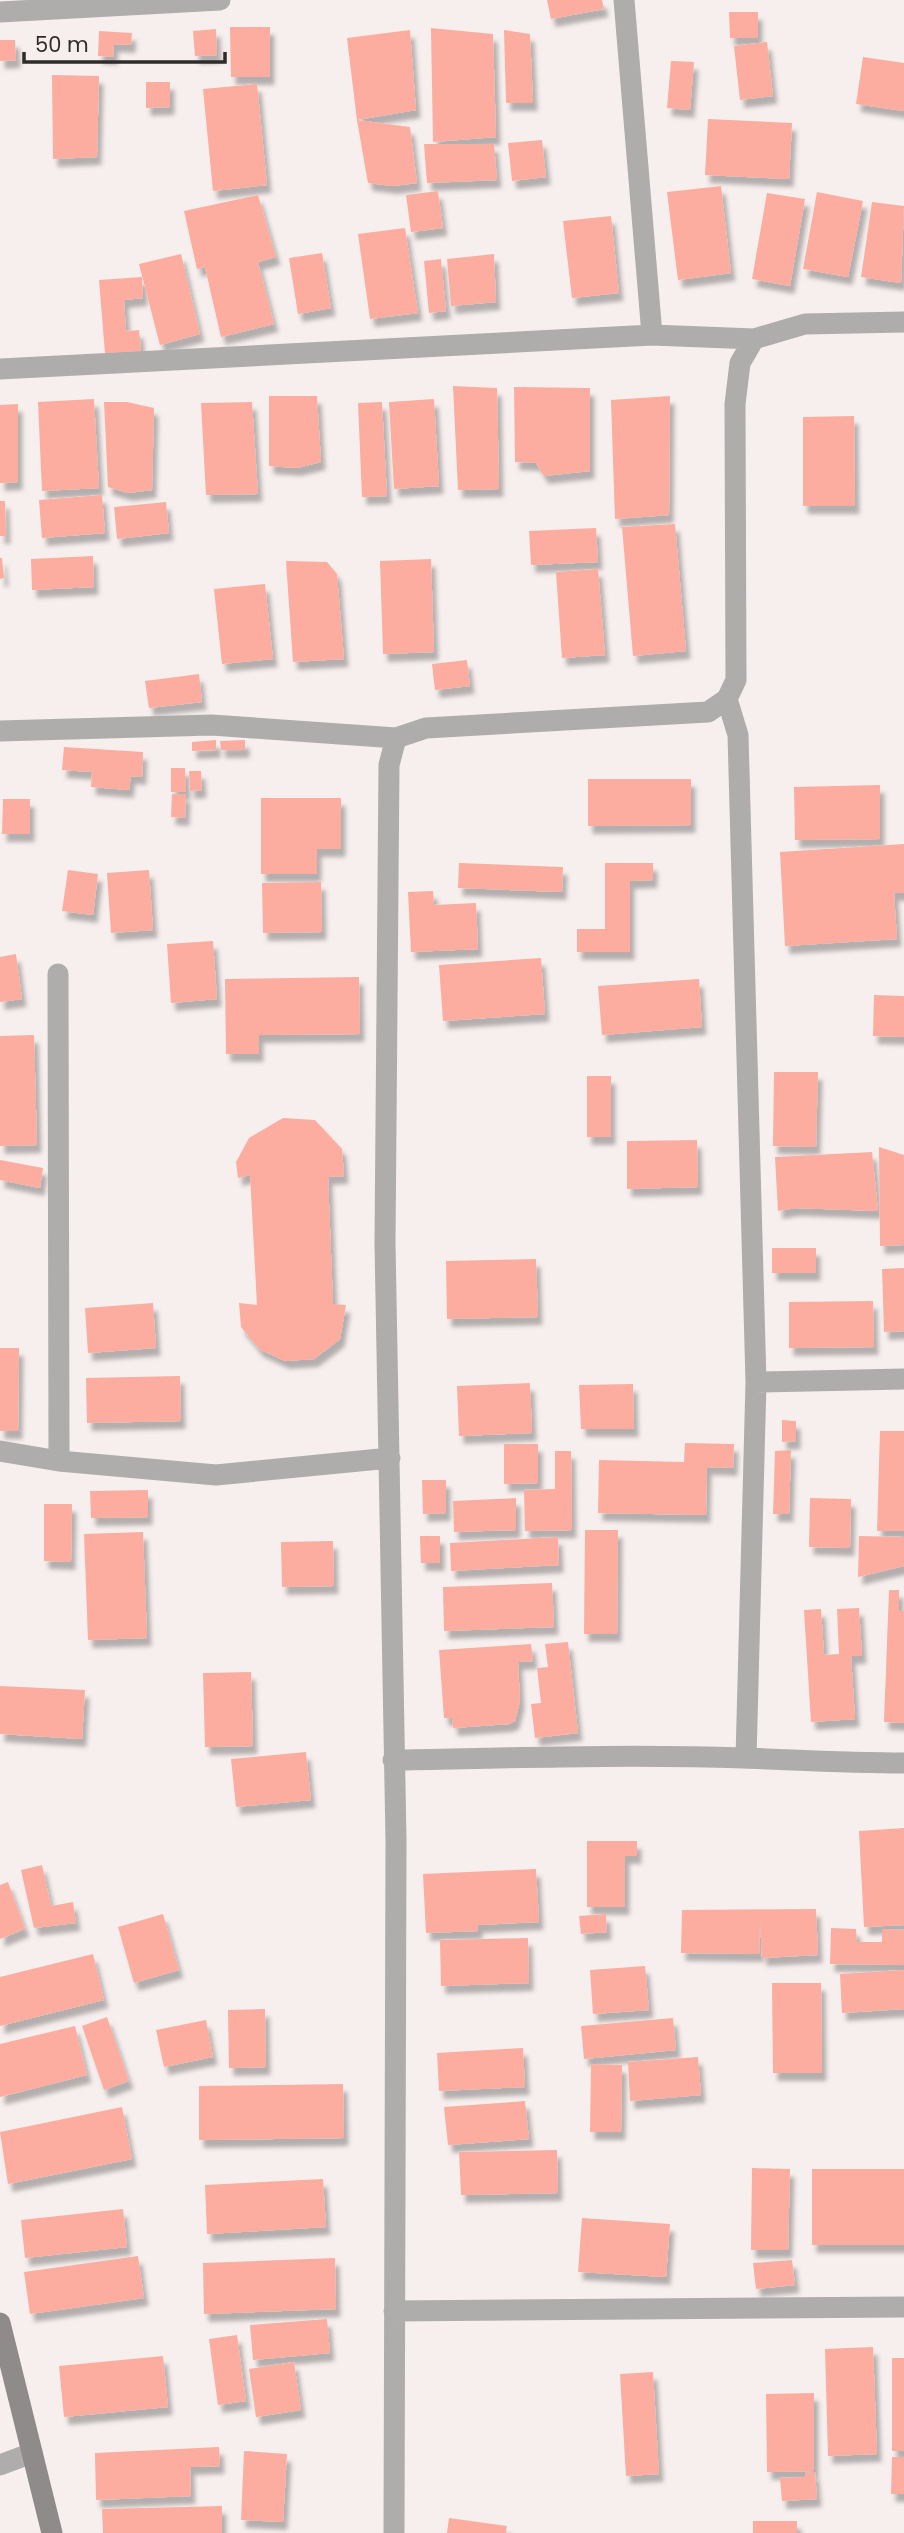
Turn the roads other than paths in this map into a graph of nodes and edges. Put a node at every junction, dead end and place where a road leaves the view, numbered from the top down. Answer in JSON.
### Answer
{"nodes":[{"id":1,"x":220,"y":0,"type":"edge"},
{"id":2,"x":624,"y":0,"type":"edge"},
{"id":3,"x":71,"y":4,"type":"edge"},
{"id":4,"x":0,"y":12,"type":"edge"},
{"id":5,"x":904,"y":322,"type":"edge"},
{"id":6,"x":652,"y":335,"type":"junction"},
{"id":7,"x":754,"y":339,"type":"junction"},
{"id":8,"x":0,"y":369,"type":"edge"},
{"id":9,"x":727,"y":699,"type":"junction"},
{"id":10,"x":0,"y":731,"type":"edge"},
{"id":11,"x":396,"y":738,"type":"junction"},
{"id":12,"x":58,"y":974,"type":"dead end"},
{"id":13,"x":904,"y":1379,"type":"edge"},
{"id":14,"x":756,"y":1382,"type":"junction"},
{"id":15,"x":0,"y":1451,"type":"edge"},
{"id":16,"x":390,"y":1458,"type":"junction"},
{"id":17,"x":59,"y":1461,"type":"junction"},
{"id":18,"x":746,"y":1758,"type":"junction"},
{"id":19,"x":393,"y":1760,"type":"junction"},
{"id":20,"x":904,"y":1763,"type":"edge"},
{"id":21,"x":904,"y":2307,"type":"edge"},
{"id":22,"x":394,"y":2311,"type":"junction"},
{"id":23,"x":0,"y":2323,"type":"edge"},
{"id":24,"x":32,"y":2453,"type":"junction"},
{"id":25,"x":0,"y":2465,"type":"edge"},
{"id":26,"x":52,"y":2533,"type":"edge"},
{"id":27,"x":394,"y":2533,"type":"edge"}],
"edges":[{"from":1,"to":3,"type":"street"},
{"from":2,"to":6,"type":"street"},
{"from":3,"to":4,"type":"street"},
{"from":5,"to":7,"type":"street"},
{"from":6,"to":7,"type":"street"},
{"from":6,"to":8,"type":"street"},
{"from":7,"to":9,"type":"street"},
{"from":9,"to":11,"type":"street"},
{"from":9,"to":14,"type":"street"},
{"from":10,"to":11,"type":"street"},
{"from":11,"to":16,"type":"street"},
{"from":12,"to":17,"type":"street"},
{"from":13,"to":14,"type":"street"},
{"from":14,"to":18,"type":"street"},
{"from":15,"to":17,"type":"street"},
{"from":16,"to":17,"type":"street"},
{"from":16,"to":19,"type":"street"},
{"from":18,"to":19,"type":"street"},
{"from":18,"to":20,"type":"street"},
{"from":19,"to":22,"type":"street"},
{"from":21,"to":22,"type":"street"},
{"from":22,"to":27,"type":"street"},
{"from":23,"to":24,"type":"street"},
{"from":24,"to":25,"type":"street"},
{"from":24,"to":26,"type":"street"}]}
